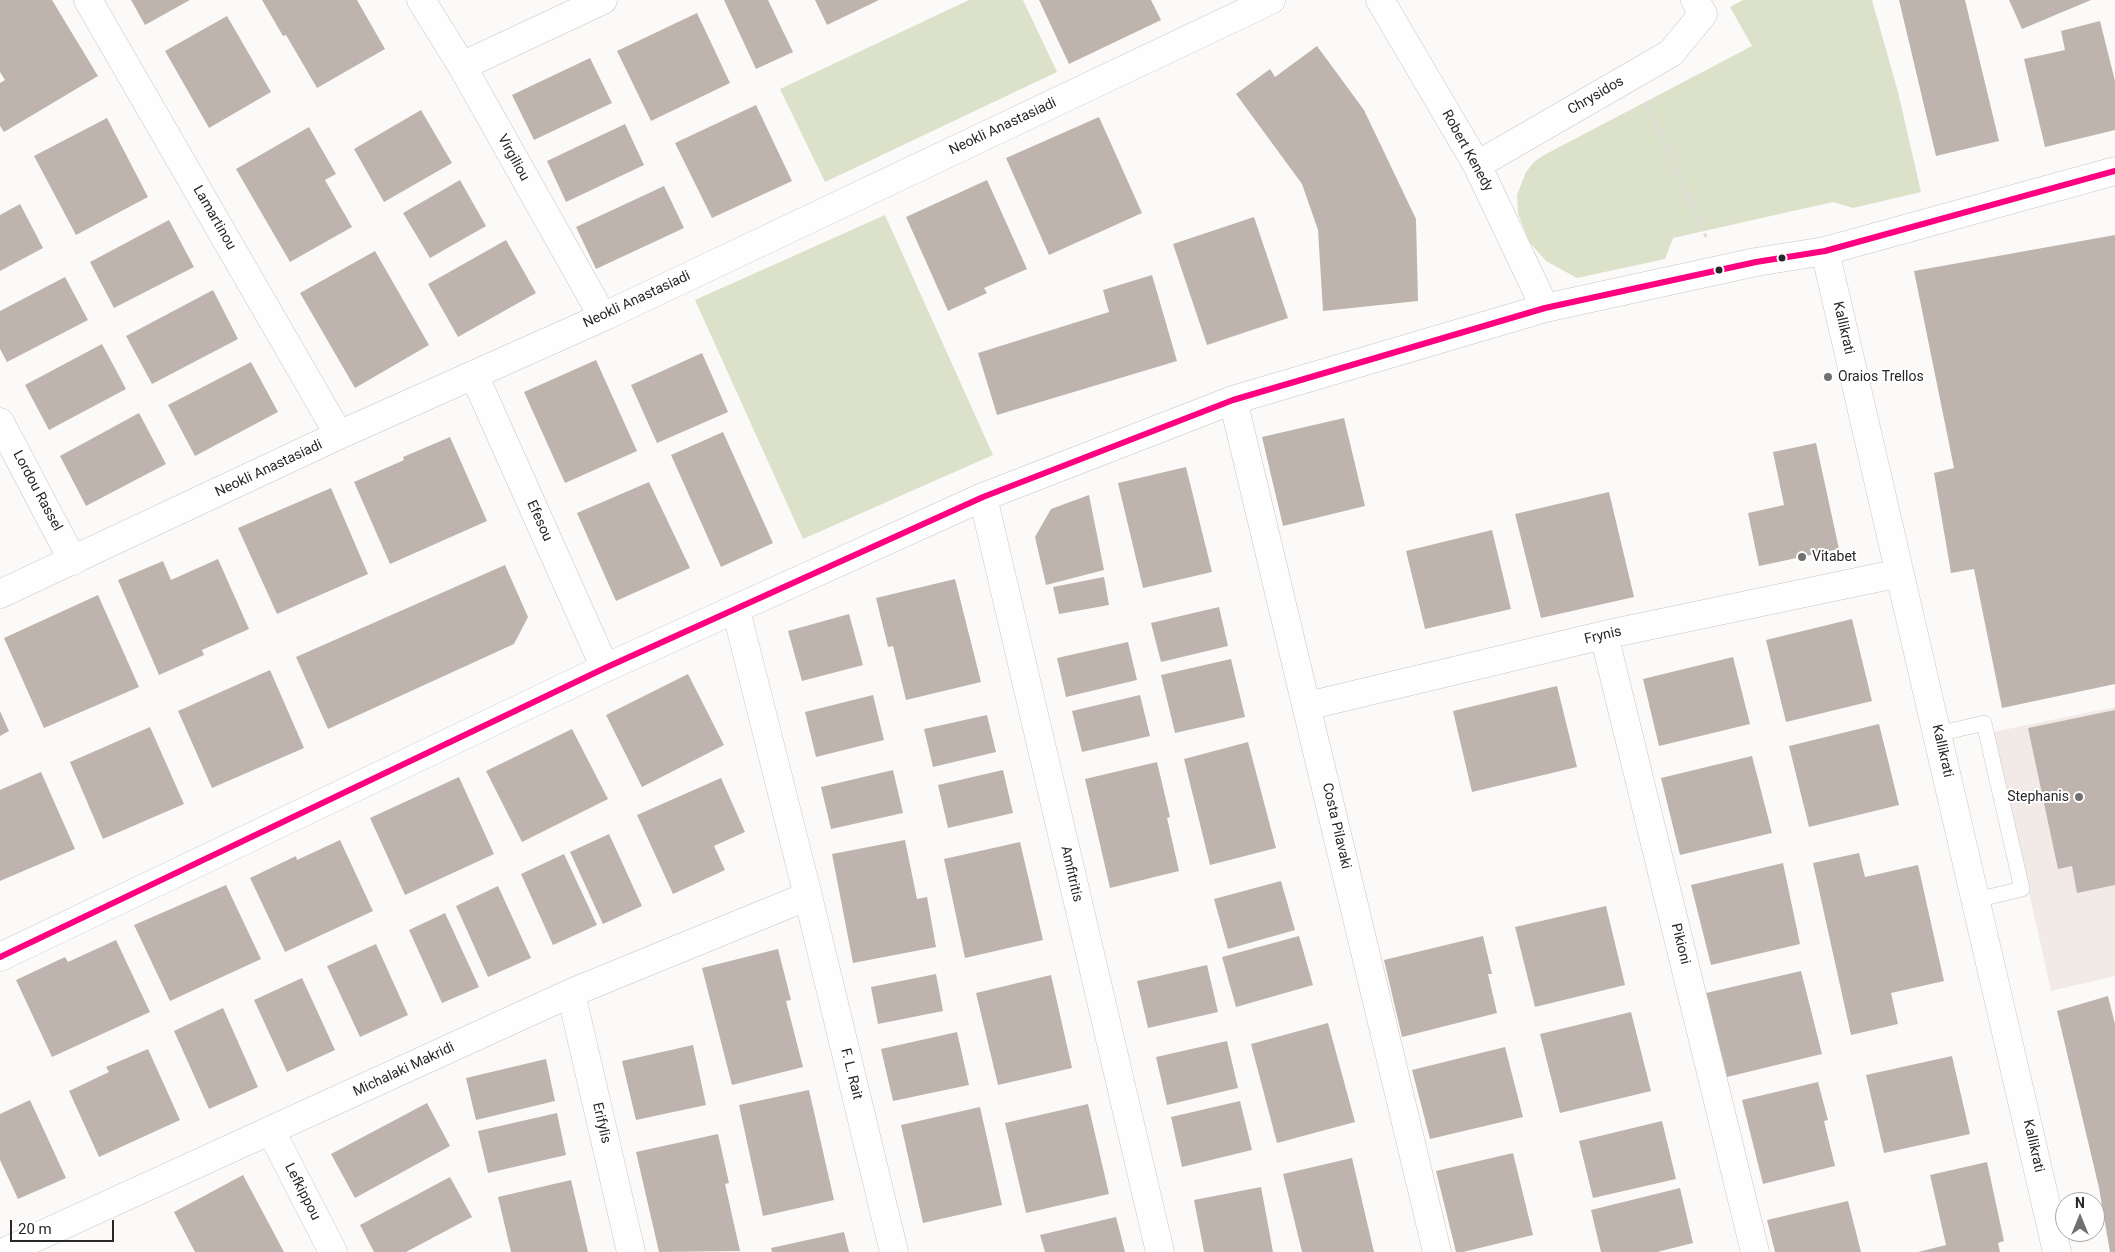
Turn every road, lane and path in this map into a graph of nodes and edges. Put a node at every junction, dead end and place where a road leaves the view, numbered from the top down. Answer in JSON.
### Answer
{"nodes":[{"id":1,"x":88,"y":0,"type":"edge"},
{"id":2,"x":421,"y":0,"type":"edge"},
{"id":3,"x":604,"y":0,"type":"edge"},
{"id":4,"x":1271,"y":0,"type":"edge"},
{"id":5,"x":1380,"y":0,"type":"edge"},
{"id":6,"x":1699,"y":7,"type":"edge"},
{"id":7,"x":462,"y":66,"type":"junction"},
{"id":8,"x":1634,"y":75,"type":"junction"},
{"id":9,"x":1477,"y":165,"type":"junction"},
{"id":10,"x":2115,"y":171,"type":"edge"},
{"id":11,"x":1826,"y":251,"type":"junction"},
{"id":12,"x":1720,"y":270,"type":"junction"},
{"id":13,"x":1545,"y":308,"type":"junction"},
{"id":14,"x":603,"y":317,"type":"junction"},
{"id":15,"x":474,"y":375,"type":"junction"},
{"id":16,"x":1234,"y":400,"type":"junction"},
{"id":17,"x":0,"y":422,"type":"edge"},
{"id":18,"x":339,"y":435,"type":"junction"},
{"id":19,"x":983,"y":497,"type":"junction"},
{"id":20,"x":73,"y":561,"type":"junction"},
{"id":21,"x":1900,"y":574,"type":"junction"},
{"id":22,"x":0,"y":594,"type":"edge"},
{"id":23,"x":736,"y":610,"type":"junction"},
{"id":24,"x":1604,"y":635,"type":"junction"},
{"id":25,"x":605,"y":668,"type":"junction"},
{"id":26,"x":1307,"y":706,"type":"junction"},
{"id":27,"x":1938,"y":734,"type":"junction"},
{"id":28,"x":808,"y":896,"type":"junction"},
{"id":29,"x":1976,"y":900,"type":"junction"},
{"id":30,"x":0,"y":957,"type":"edge"},
{"id":31,"x":571,"y":993,"type":"junction"},
{"id":32,"x":271,"y":1131,"type":"junction"},
{"id":33,"x":7,"y":1251,"type":"edge"},
{"id":34,"x":333,"y":1252,"type":"edge"},
{"id":35,"x":630,"y":1252,"type":"edge"},
{"id":36,"x":894,"y":1252,"type":"edge"},
{"id":37,"x":1160,"y":1252,"type":"edge"},
{"id":38,"x":1437,"y":1252,"type":"edge"},
{"id":39,"x":1755,"y":1252,"type":"edge"},
{"id":40,"x":2057,"y":1252,"type":"edge"}],
"edges":[{"from":1,"to":18,"type":"street","name":"Lamartinou"},
{"from":2,"to":7,"type":"street","name":"Virgiliou"},
{"from":3,"to":7,"type":"street"},
{"from":4,"to":14,"type":"street","name":"Neokli Anastasiadi"},
{"from":5,"to":9,"type":"street","name":"Robert Kenedy"},
{"from":6,"to":8,"type":"street","name":"Chrysidos"},
{"from":7,"to":14,"type":"street","name":"Virgiliou"},
{"from":8,"to":9,"type":"street","name":"Chrysidos"},
{"from":8,"to":12,"type":"path"},
{"from":9,"to":13,"type":"street","name":"Robert Kenedy"},
{"from":10,"to":11,"type":"street"},
{"from":11,"to":12,"type":"street"},
{"from":11,"to":21,"type":"street","name":"Kallikrati"},
{"from":12,"to":13,"type":"street"},
{"from":13,"to":16,"type":"street"},
{"from":14,"to":15,"type":"street","name":"Neokli Anastasiadi"},
{"from":15,"to":18,"type":"street","name":"Neokli Anastasiadi"},
{"from":15,"to":25,"type":"street","name":"Efesou"},
{"from":16,"to":19,"type":"street"},
{"from":16,"to":26,"type":"street","name":"Costa Pilavaki"},
{"from":17,"to":20,"type":"street","name":"Lordou Rassel"},
{"from":18,"to":20,"type":"street","name":"Neokli Anastasiadi"},
{"from":19,"to":23,"type":"street"},
{"from":19,"to":37,"type":"street","name":"Amfitritis"},
{"from":20,"to":22,"type":"street","name":"Neokli Anastasiadi"},
{"from":21,"to":24,"type":"street","name":"Frynis"},
{"from":21,"to":27,"type":"street","name":"Kallikrati"},
{"from":23,"to":25,"type":"street"},
{"from":23,"to":28,"type":"street","name":"F. L. Rait"},
{"from":24,"to":26,"type":"street","name":"Frynis"},
{"from":24,"to":39,"type":"street","name":"Pikioni"},
{"from":25,"to":30,"type":"street"},
{"from":26,"to":38,"type":"street","name":"Costa Pilavaki"},
{"from":27,"to":29,"type":"street","name":"Kallikrati"},
{"from":27,"to":29,"type":"lane"},
{"from":28,"to":31,"type":"street","name":"Michalaki Makridi"},
{"from":28,"to":36,"type":"street","name":"F. L. Rait"},
{"from":29,"to":40,"type":"street","name":"Kallikrati"},
{"from":31,"to":32,"type":"street","name":"Michalaki Makridi"},
{"from":31,"to":35,"type":"street","name":"Erifylis"},
{"from":32,"to":33,"type":"street","name":"Michalaki Makridi"},
{"from":32,"to":34,"type":"street","name":"Lefkippou"}]}
